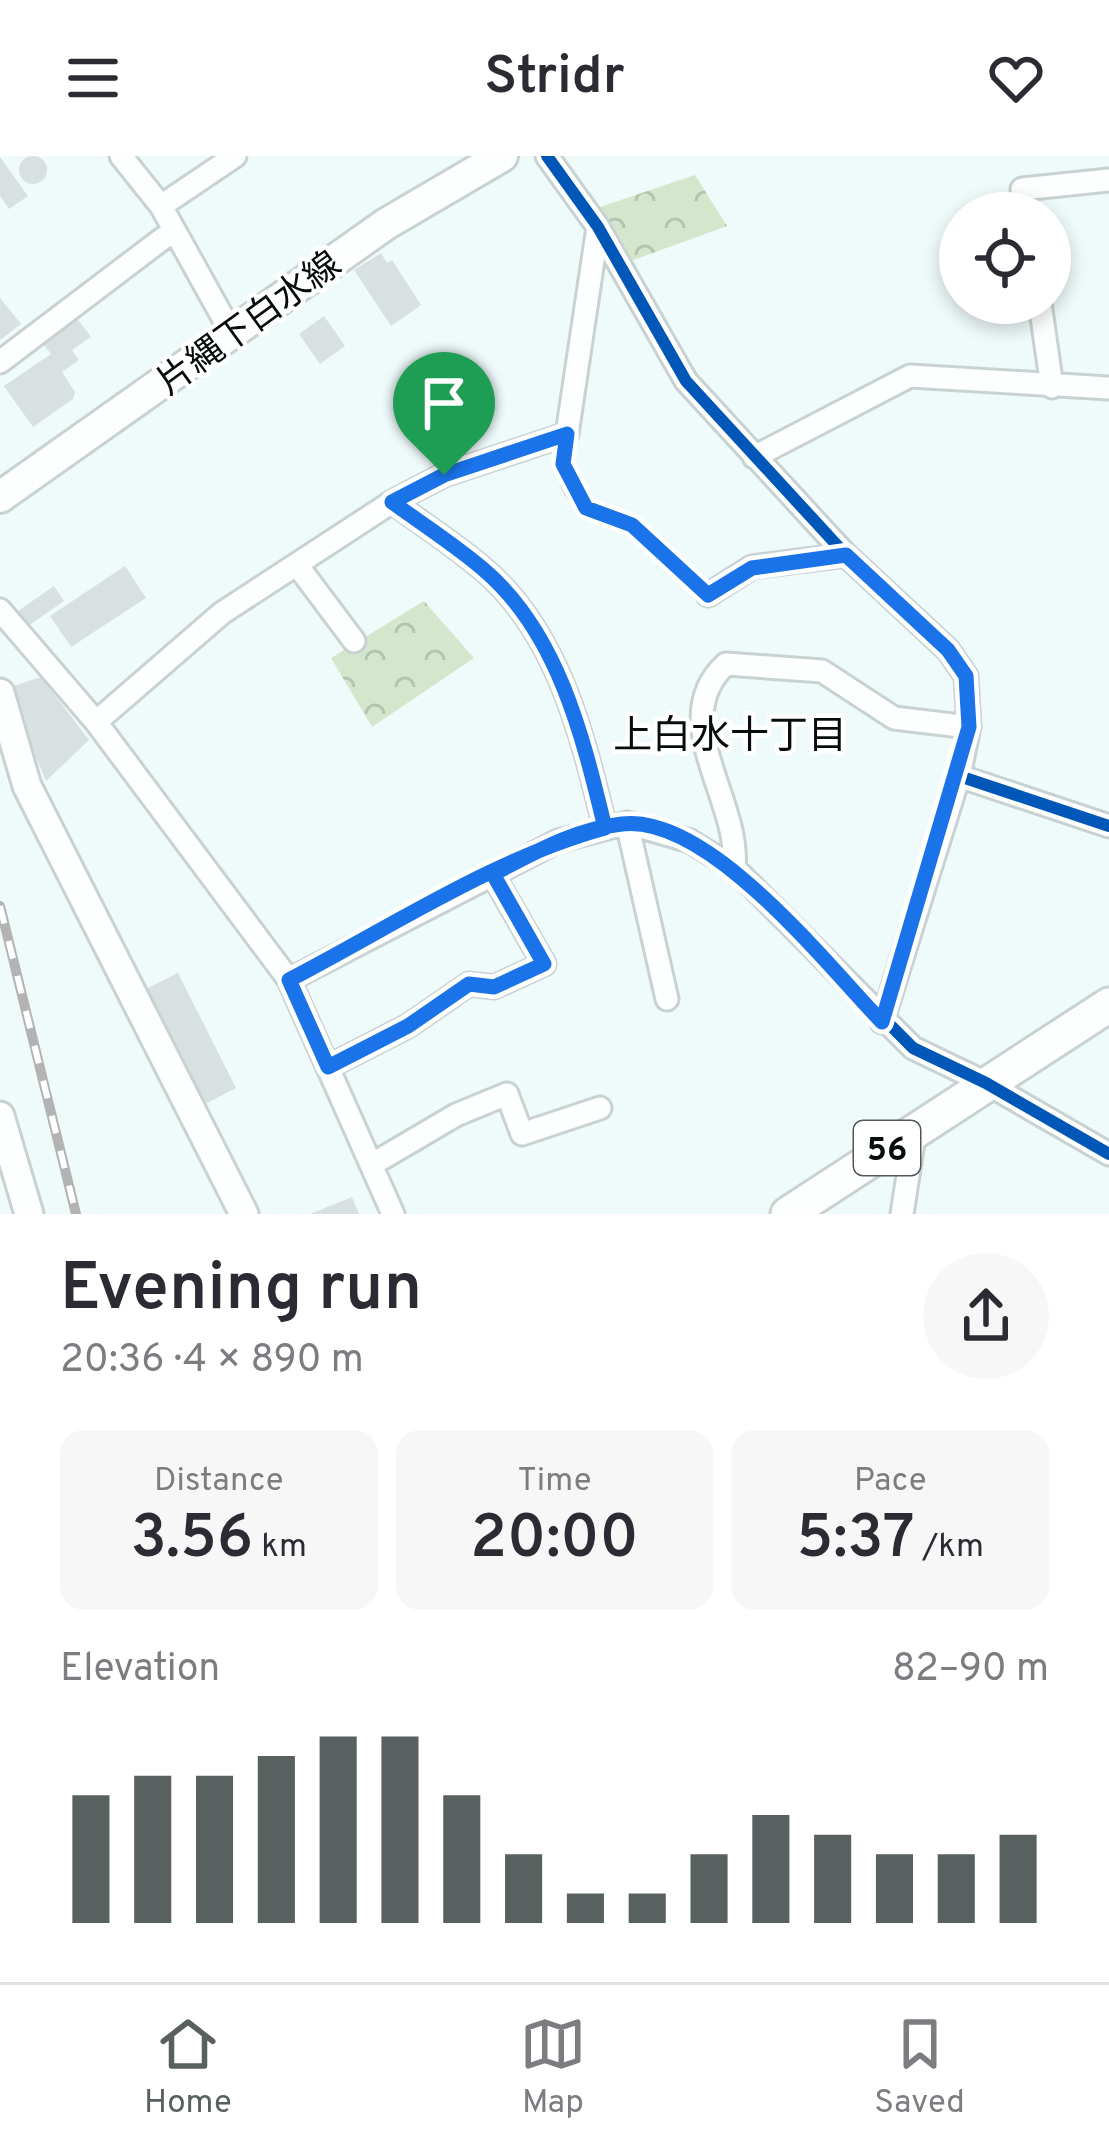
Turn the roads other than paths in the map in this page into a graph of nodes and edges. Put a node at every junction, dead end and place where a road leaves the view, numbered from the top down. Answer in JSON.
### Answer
{"nodes":[{"id":1,"x":121,"y":156,"type":"edge"},
{"id":2,"x":235,"y":156,"type":"edge"},
{"id":3,"x":502,"y":156,"type":"edge"},
{"id":4,"x":547,"y":156,"type":"edge"},
{"id":5,"x":1109,"y":180,"type":"edge"},
{"id":6,"x":1022,"y":192,"type":"edge"},
{"id":7,"x":161,"y":206,"type":"junction"},
{"id":8,"x":598,"y":227,"type":"junction"},
{"id":9,"x":174,"y":230,"type":"junction"},
{"id":10,"x":1043,"y":324,"type":"edge"},
{"id":11,"x":232,"y":334,"type":"junction"},
{"id":12,"x":0,"y":362,"type":"edge"},
{"id":13,"x":1052,"y":387,"type":"junction"},
{"id":14,"x":1109,"y":388,"type":"edge"},
{"id":15,"x":567,"y":434,"type":"junction"},
{"id":16,"x":754,"y":457,"type":"junction"},
{"id":17,"x":0,"y":497,"type":"edge"},
{"id":18,"x":392,"y":502,"type":"junction"},
{"id":19,"x":846,"y":555,"type":"junction"},
{"id":20,"x":298,"y":565,"type":"junction"},
{"id":21,"x":708,"y":595,"type":"joint"},
{"id":22,"x":0,"y":610,"type":"edge"},
{"id":23,"x":354,"y":641,"type":"dead end"},
{"id":24,"x":0,"y":693,"type":"edge"},
{"id":25,"x":96,"y":722,"type":"junction"},
{"id":26,"x":969,"y":727,"type":"junction"},
{"id":27,"x":958,"y":776,"type":"junction"},
{"id":28,"x":616,"y":825,"type":"junction"},
{"id":29,"x":1109,"y":826,"type":"edge"},
{"id":30,"x":734,"y":868,"type":"junction"},
{"id":31,"x":493,"y":874,"type":"junction"},
{"id":32,"x":289,"y":980,"type":"junction"},
{"id":33,"x":667,"y":999,"type":"dead end"},
{"id":34,"x":1109,"y":1005,"type":"edge"},
{"id":35,"x":882,"y":1022,"type":"junction"},
{"id":36,"x":328,"y":1067,"type":"junction"},
{"id":37,"x":986,"y":1083,"type":"junction"},
{"id":38,"x":600,"y":1108,"type":"dead end"},
{"id":39,"x":0,"y":1116,"type":"edge"},
{"id":40,"x":915,"y":1130,"type":"junction"},
{"id":41,"x":1109,"y":1154,"type":"edge"},
{"id":42,"x":371,"y":1165,"type":"junction"},
{"id":43,"x":29,"y":1214,"type":"edge"},
{"id":44,"x":244,"y":1214,"type":"edge"},
{"id":45,"x":393,"y":1214,"type":"edge"},
{"id":46,"x":788,"y":1214,"type":"edge"},
{"id":47,"x":902,"y":1214,"type":"edge"}],
"edges":[{"from":1,"to":7,"type":"street"},
{"from":2,"to":7,"type":"street"},
{"from":3,"to":11,"type":"main road","name":"片縄下白水線"},
{"from":4,"to":8,"type":"street"},
{"from":5,"to":6,"type":"street"},
{"from":7,"to":9,"type":"street"},
{"from":8,"to":15,"type":"street"},
{"from":8,"to":16,"type":"street"},
{"from":9,"to":11,"type":"street"},
{"from":9,"to":12,"type":"street"},
{"from":10,"to":13,"type":"street"},
{"from":11,"to":17,"type":"main road","name":"片縄下白水線"},
{"from":13,"to":14,"type":"street"},
{"from":13,"to":16,"type":"street"},
{"from":15,"to":18,"type":"street"},
{"from":15,"to":21,"type":"lane"},
{"from":16,"to":19,"type":"street"},
{"from":18,"to":20,"type":"street"},
{"from":18,"to":28,"type":"street"},
{"from":19,"to":21,"type":"street"},
{"from":19,"to":26,"type":"street"},
{"from":20,"to":23,"type":"street"},
{"from":20,"to":25,"type":"street"},
{"from":22,"to":25,"type":"street"},
{"from":24,"to":44,"type":"street"},
{"from":25,"to":32,"type":"street"},
{"from":26,"to":27,"type":"street"},
{"from":26,"to":30,"type":"street"},
{"from":27,"to":29,"type":"street"},
{"from":27,"to":35,"type":"street"},
{"from":28,"to":30,"type":"street"},
{"from":28,"to":31,"type":"street"},
{"from":28,"to":33,"type":"street"},
{"from":30,"to":35,"type":"street"},
{"from":31,"to":32,"type":"street"},
{"from":31,"to":36,"type":"street"},
{"from":32,"to":36,"type":"street"},
{"from":34,"to":37,"type":"main road","number":"56"},
{"from":35,"to":37,"type":"street"},
{"from":36,"to":42,"type":"street"},
{"from":37,"to":40,"type":"main road","number":"56"},
{"from":37,"to":41,"type":"street"},
{"from":38,"to":42,"type":"street"},
{"from":39,"to":43,"type":"street"},
{"from":40,"to":46,"type":"main road","number":"56"},
{"from":40,"to":47,"type":"street"},
{"from":42,"to":45,"type":"street"}]}
